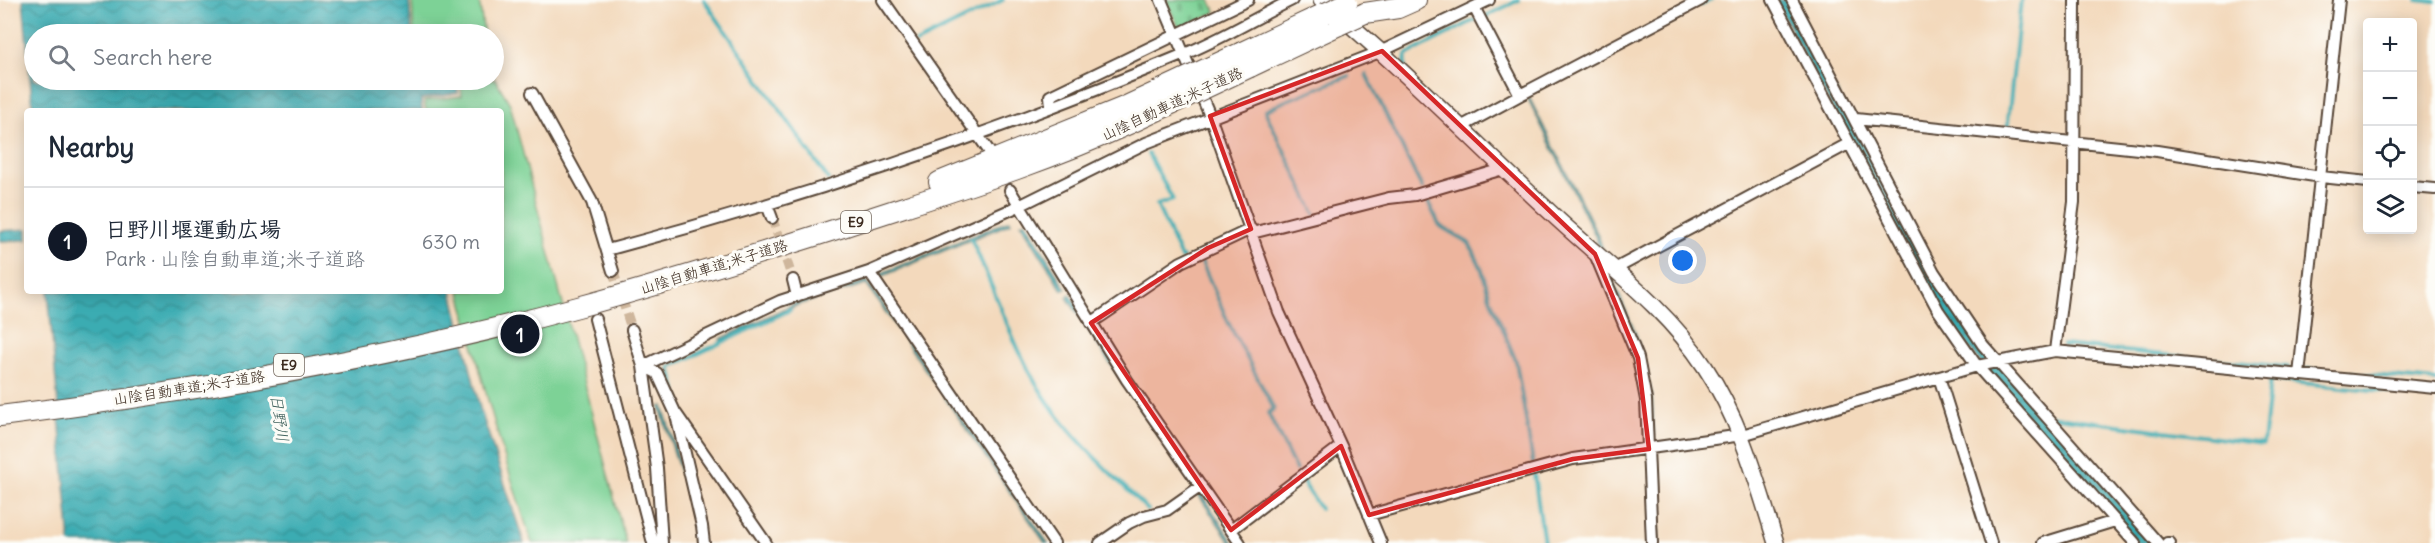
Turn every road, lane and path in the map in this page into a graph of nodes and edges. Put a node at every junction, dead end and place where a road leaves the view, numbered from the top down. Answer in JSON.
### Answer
{"nodes":[{"id":1,"x":883,"y":0,"type":"edge"},
{"id":2,"x":1161,"y":0,"type":"edge"},
{"id":3,"x":1248,"y":0,"type":"edge"},
{"id":4,"x":1292,"y":0,"type":"edge"},
{"id":5,"x":1393,"y":0,"type":"edge"},
{"id":6,"x":1416,"y":0,"type":"edge"},
{"id":7,"x":1489,"y":0,"type":"edge"},
{"id":8,"x":1701,"y":0,"type":"edge"},
{"id":9,"x":1773,"y":0,"type":"edge"},
{"id":10,"x":1792,"y":0,"type":"edge"},
{"id":11,"x":2075,"y":0,"type":"edge"},
{"id":12,"x":2339,"y":0,"type":"edge"},
{"id":13,"x":1474,"y":7,"type":"junction"},
{"id":14,"x":1338,"y":8,"type":"edge"},
{"id":15,"x":1176,"y":34,"type":"junction"},
{"id":16,"x":1382,"y":51,"type":"junction"},
{"id":17,"x":1185,"y":54,"type":"junction"},
{"id":18,"x":1246,"y":60,"type":"junction"},
{"id":19,"x":532,"y":93,"type":"dead end"},
{"id":20,"x":1520,"y":95,"type":"junction"},
{"id":21,"x":1052,"y":106,"type":"junction"},
{"id":22,"x":1210,"y":116,"type":"junction"},
{"id":23,"x":1856,"y":119,"type":"junction"},
{"id":24,"x":1459,"y":128,"type":"junction"},
{"id":25,"x":973,"y":137,"type":"junction"},
{"id":26,"x":2075,"y":142,"type":"junction"},
{"id":27,"x":1848,"y":144,"type":"junction"},
{"id":28,"x":989,"y":151,"type":"dead end"},
{"id":29,"x":1503,"y":169,"type":"junction"},
{"id":30,"x":2321,"y":177,"type":"junction"},
{"id":31,"x":2363,"y":182,"type":"edge"},
{"id":32,"x":2417,"y":187,"type":"edge"},
{"id":33,"x":2435,"y":189,"type":"edge"},
{"id":34,"x":1010,"y":190,"type":"dead end"},
{"id":35,"x":767,"y":205,"type":"junction"},
{"id":36,"x":1019,"y":206,"type":"junction"},
{"id":37,"x":772,"y":218,"type":"tunnel mouth"},
{"id":38,"x":1251,"y":231,"type":"junction"},
{"id":39,"x":607,"y":250,"type":"junction"},
{"id":40,"x":1605,"y":262,"type":"junction"},
{"id":41,"x":613,"y":271,"type":"tunnel mouth"},
{"id":42,"x":869,"y":272,"type":"junction"},
{"id":43,"x":793,"y":280,"type":"tunnel mouth"},
{"id":44,"x":797,"y":296,"type":"junction"},
{"id":45,"x":575,"y":304,"type":"junction"},
{"id":46,"x":595,"y":319,"type":"dead end"},
{"id":47,"x":1091,"y":323,"type":"junction"},
{"id":48,"x":632,"y":330,"type":"tunnel mouth"},
{"id":49,"x":2055,"y":351,"type":"junction"},
{"id":50,"x":1996,"y":362,"type":"junction"},
{"id":51,"x":644,"y":366,"type":"junction"},
{"id":52,"x":1979,"y":366,"type":"junction"},
{"id":53,"x":2299,"y":375,"type":"junction"},
{"id":54,"x":1939,"y":377,"type":"junction"},
{"id":55,"x":2435,"y":388,"type":"edge"},
{"id":56,"x":0,"y":409,"type":"edge"},
{"id":57,"x":675,"y":412,"type":"junction"},
{"id":58,"x":0,"y":416,"type":"edge"},
{"id":59,"x":1742,"y":435,"type":"junction"},
{"id":60,"x":1341,"y":446,"type":"junction"},
{"id":61,"x":1649,"y":449,"type":"junction"},
{"id":62,"x":1197,"y":489,"type":"junction"},
{"id":63,"x":1369,"y":515,"type":"junction"},
{"id":64,"x":2115,"y":521,"type":"junction"},
{"id":65,"x":1231,"y":530,"type":"junction"},
{"id":66,"x":653,"y":543,"type":"edge"},
{"id":67,"x":662,"y":543,"type":"edge"},
{"id":68,"x":704,"y":543,"type":"edge"},
{"id":69,"x":766,"y":543,"type":"edge"},
{"id":70,"x":1054,"y":543,"type":"edge"},
{"id":71,"x":1100,"y":543,"type":"edge"},
{"id":72,"x":1240,"y":543,"type":"edge"},
{"id":73,"x":1381,"y":543,"type":"edge"},
{"id":74,"x":1652,"y":543,"type":"edge"},
{"id":75,"x":1776,"y":543,"type":"edge"},
{"id":76,"x":1992,"y":543,"type":"edge"},
{"id":77,"x":2043,"y":543,"type":"edge"},
{"id":78,"x":2135,"y":543,"type":"edge"},
{"id":79,"x":2157,"y":543,"type":"edge"}],
"edges":[{"from":1,"to":25,"type":"street"},
{"from":2,"to":15,"type":"street"},
{"from":3,"to":15,"type":"street"},
{"from":4,"to":17,"type":"street"},
{"from":5,"to":14,"type":"highway","name":"山陰自動車道;米子道路","number":"E9"},
{"from":6,"to":14,"type":"highway"},
{"from":7,"to":13,"type":"street"},
{"from":8,"to":20,"type":"street"},
{"from":9,"to":27,"type":"street"},
{"from":10,"to":23,"type":"street"},
{"from":11,"to":26,"type":"street"},
{"from":12,"to":30,"type":"street"},
{"from":13,"to":16,"type":"street"},
{"from":13,"to":20,"type":"street"},
{"from":14,"to":16,"type":"street"},
{"from":14,"to":18,"type":"highway","name":"山陰自動車道;米子道路","number":"E9"},
{"from":14,"to":18,"type":"highway","name":"山陰自動車道;米子道路","number":"E9"},
{"from":15,"to":17,"type":"street"},
{"from":15,"to":21,"type":"street"},
{"from":16,"to":22,"type":"street"},
{"from":16,"to":24,"type":"street"},
{"from":17,"to":21,"type":"street"},
{"from":17,"to":22,"type":"street"},
{"from":18,"to":45,"type":"highway","name":"山陰自動車道;米子道路","number":"E9","bridge":true},
{"from":19,"to":39,"type":"street"},
{"from":20,"to":24,"type":"street"},
{"from":21,"to":25,"type":"street"},
{"from":22,"to":36,"type":"street"},
{"from":22,"to":38,"type":"street"},
{"from":23,"to":26,"type":"street"},
{"from":23,"to":50,"type":"street"},
{"from":24,"to":29,"type":"street"},
{"from":25,"to":28,"type":"street"},
{"from":25,"to":35,"type":"street"},
{"from":26,"to":30,"type":"street"},
{"from":26,"to":49,"type":"street"},
{"from":27,"to":40,"type":"street"},
{"from":27,"to":52,"type":"street"},
{"from":29,"to":38,"type":"street"},
{"from":29,"to":40,"type":"street"},
{"from":30,"to":31,"type":"street"},
{"from":30,"to":53,"type":"street"},
{"from":32,"to":33,"type":"street"},
{"from":34,"to":36,"type":"street"},
{"from":35,"to":37,"type":"street"},
{"from":35,"to":39,"type":"street"},
{"from":36,"to":42,"type":"street"},
{"from":36,"to":47,"type":"street"},
{"from":38,"to":47,"type":"street"},
{"from":38,"to":60,"type":"street"},
{"from":39,"to":41,"type":"street"},
{"from":40,"to":59,"type":"street"},
{"from":40,"to":61,"type":"street"},
{"from":42,"to":44,"type":"street"},
{"from":42,"to":70,"type":"street"},
{"from":43,"to":44,"type":"street"},
{"from":44,"to":51,"type":"street"},
{"from":45,"to":56,"type":"highway","name":"山陰自動車道;米子道路","number":"E9"},
{"from":45,"to":58,"type":"highway","name":"山陰自動車道;米子道路","number":"E9"},
{"from":46,"to":66,"type":"street"},
{"from":47,"to":62,"type":"street"},
{"from":48,"to":51,"type":"street"},
{"from":49,"to":50,"type":"street"},
{"from":49,"to":53,"type":"street"},
{"from":50,"to":52,"type":"street"},
{"from":50,"to":79,"type":"street"},
{"from":51,"to":57,"type":"street"},
{"from":51,"to":67,"type":"street"},
{"from":52,"to":54,"type":"street"},
{"from":52,"to":64,"type":"street"},
{"from":53,"to":55,"type":"street"},
{"from":54,"to":59,"type":"street"},
{"from":54,"to":76,"type":"street"},
{"from":57,"to":68,"type":"street"},
{"from":57,"to":69,"type":"street"},
{"from":59,"to":61,"type":"street"},
{"from":59,"to":75,"type":"street"},
{"from":60,"to":63,"type":"street"},
{"from":60,"to":65,"type":"street"},
{"from":61,"to":63,"type":"street"},
{"from":61,"to":74,"type":"street"},
{"from":62,"to":65,"type":"street"},
{"from":62,"to":71,"type":"street"},
{"from":63,"to":73,"type":"street"},
{"from":64,"to":77,"type":"street"},
{"from":64,"to":78,"type":"street"},
{"from":65,"to":72,"type":"street"}]}
